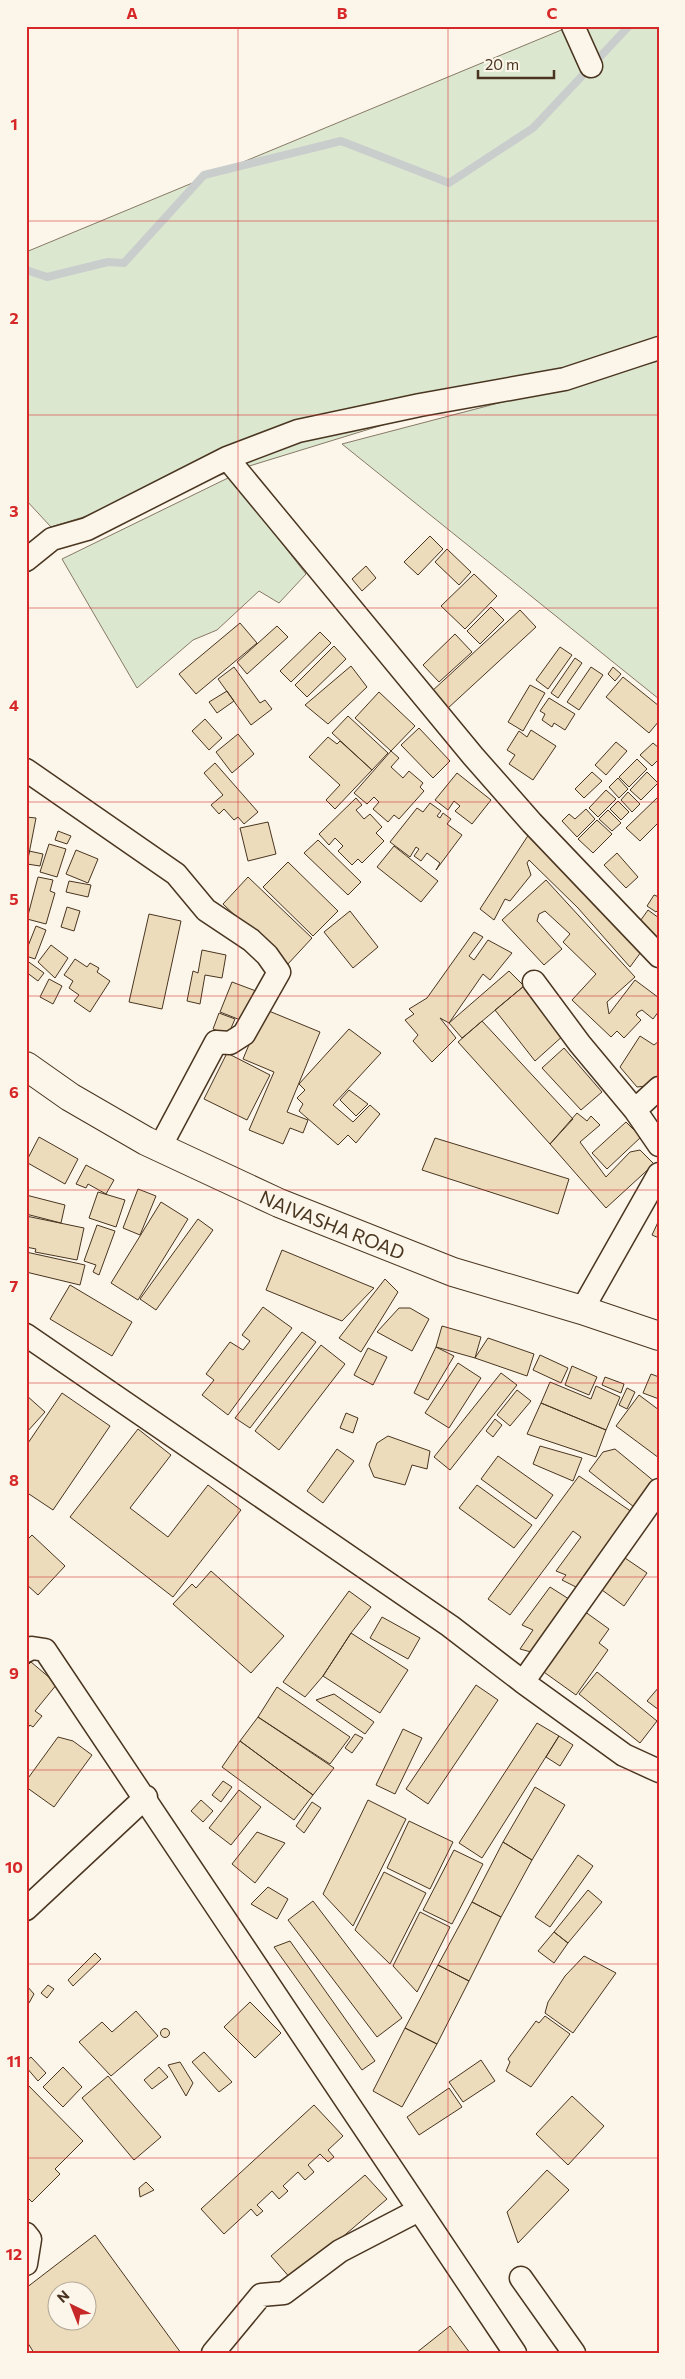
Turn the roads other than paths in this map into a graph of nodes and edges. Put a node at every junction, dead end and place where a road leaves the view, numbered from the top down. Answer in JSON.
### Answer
{"nodes":[{"id":1,"x":573,"y":26,"type":"edge"},
{"id":2,"x":591,"y":66,"type":"dead end"},
{"id":3,"x":659,"y":348,"type":"edge"},
{"id":4,"x":227,"y":458,"type":"junction"},
{"id":5,"x":26,"y":560,"type":"edge"},
{"id":6,"x":26,"y":770,"type":"edge"},
{"id":7,"x":659,"y":956,"type":"edge"},
{"id":8,"x":534,"y":982,"type":"dead end"},
{"id":9,"x":26,"y":1066,"type":"edge"},
{"id":10,"x":659,"y":1088,"type":"edge"},
{"id":11,"x":635,"y":1110,"type":"junction"},
{"id":12,"x":659,"y":1145,"type":"edge"},
{"id":13,"x":160,"y":1148,"type":"junction"},
{"id":14,"x":659,"y":1174,"type":"edge"},
{"id":15,"x":582,"y":1310,"type":"junction"},
{"id":16,"x":26,"y":1335,"type":"edge"},
{"id":17,"x":659,"y":1336,"type":"edge"},
{"id":18,"x":659,"y":1490,"type":"edge"},
{"id":19,"x":26,"y":1651,"type":"edge"},
{"id":20,"x":522,"y":1682,"type":"junction"},
{"id":21,"x":659,"y":1771,"type":"edge"},
{"id":22,"x":146,"y":1797,"type":"junction"},
{"id":23,"x":26,"y":1909,"type":"edge"},
{"id":24,"x":419,"y":2210,"type":"junction"},
{"id":25,"x":26,"y":2234,"type":"edge"},
{"id":26,"x":26,"y":2264,"type":"edge"},
{"id":27,"x":521,"y":2278,"type":"dead end"},
{"id":28,"x":213,"y":2353,"type":"edge"},
{"id":29,"x":515,"y":2353,"type":"edge"},
{"id":30,"x":574,"y":2353,"type":"edge"}],
"edges":[{"from":1,"to":2,"type":"street"},
{"from":3,"to":4,"type":"street"},
{"from":4,"to":5,"type":"street"},
{"from":4,"to":7,"type":"street"},
{"from":6,"to":13,"type":"street"},
{"from":8,"to":11,"type":"street"},
{"from":9,"to":13,"type":"main road","name":"NAIVASHA ROAD"},
{"from":10,"to":11,"type":"street"},
{"from":11,"to":12,"type":"street"},
{"from":13,"to":15,"type":"main road","name":"NAIVASHA ROAD"},
{"from":14,"to":15,"type":"street"},
{"from":15,"to":17,"type":"main road","name":"NAIVASHA ROAD"},
{"from":16,"to":20,"type":"street"},
{"from":18,"to":20,"type":"street"},
{"from":19,"to":22,"type":"street"},
{"from":20,"to":21,"type":"street"},
{"from":22,"to":23,"type":"street"},
{"from":22,"to":24,"type":"street"},
{"from":24,"to":28,"type":"street"},
{"from":24,"to":29,"type":"street"},
{"from":25,"to":26,"type":"street"},
{"from":27,"to":30,"type":"street"}]}
